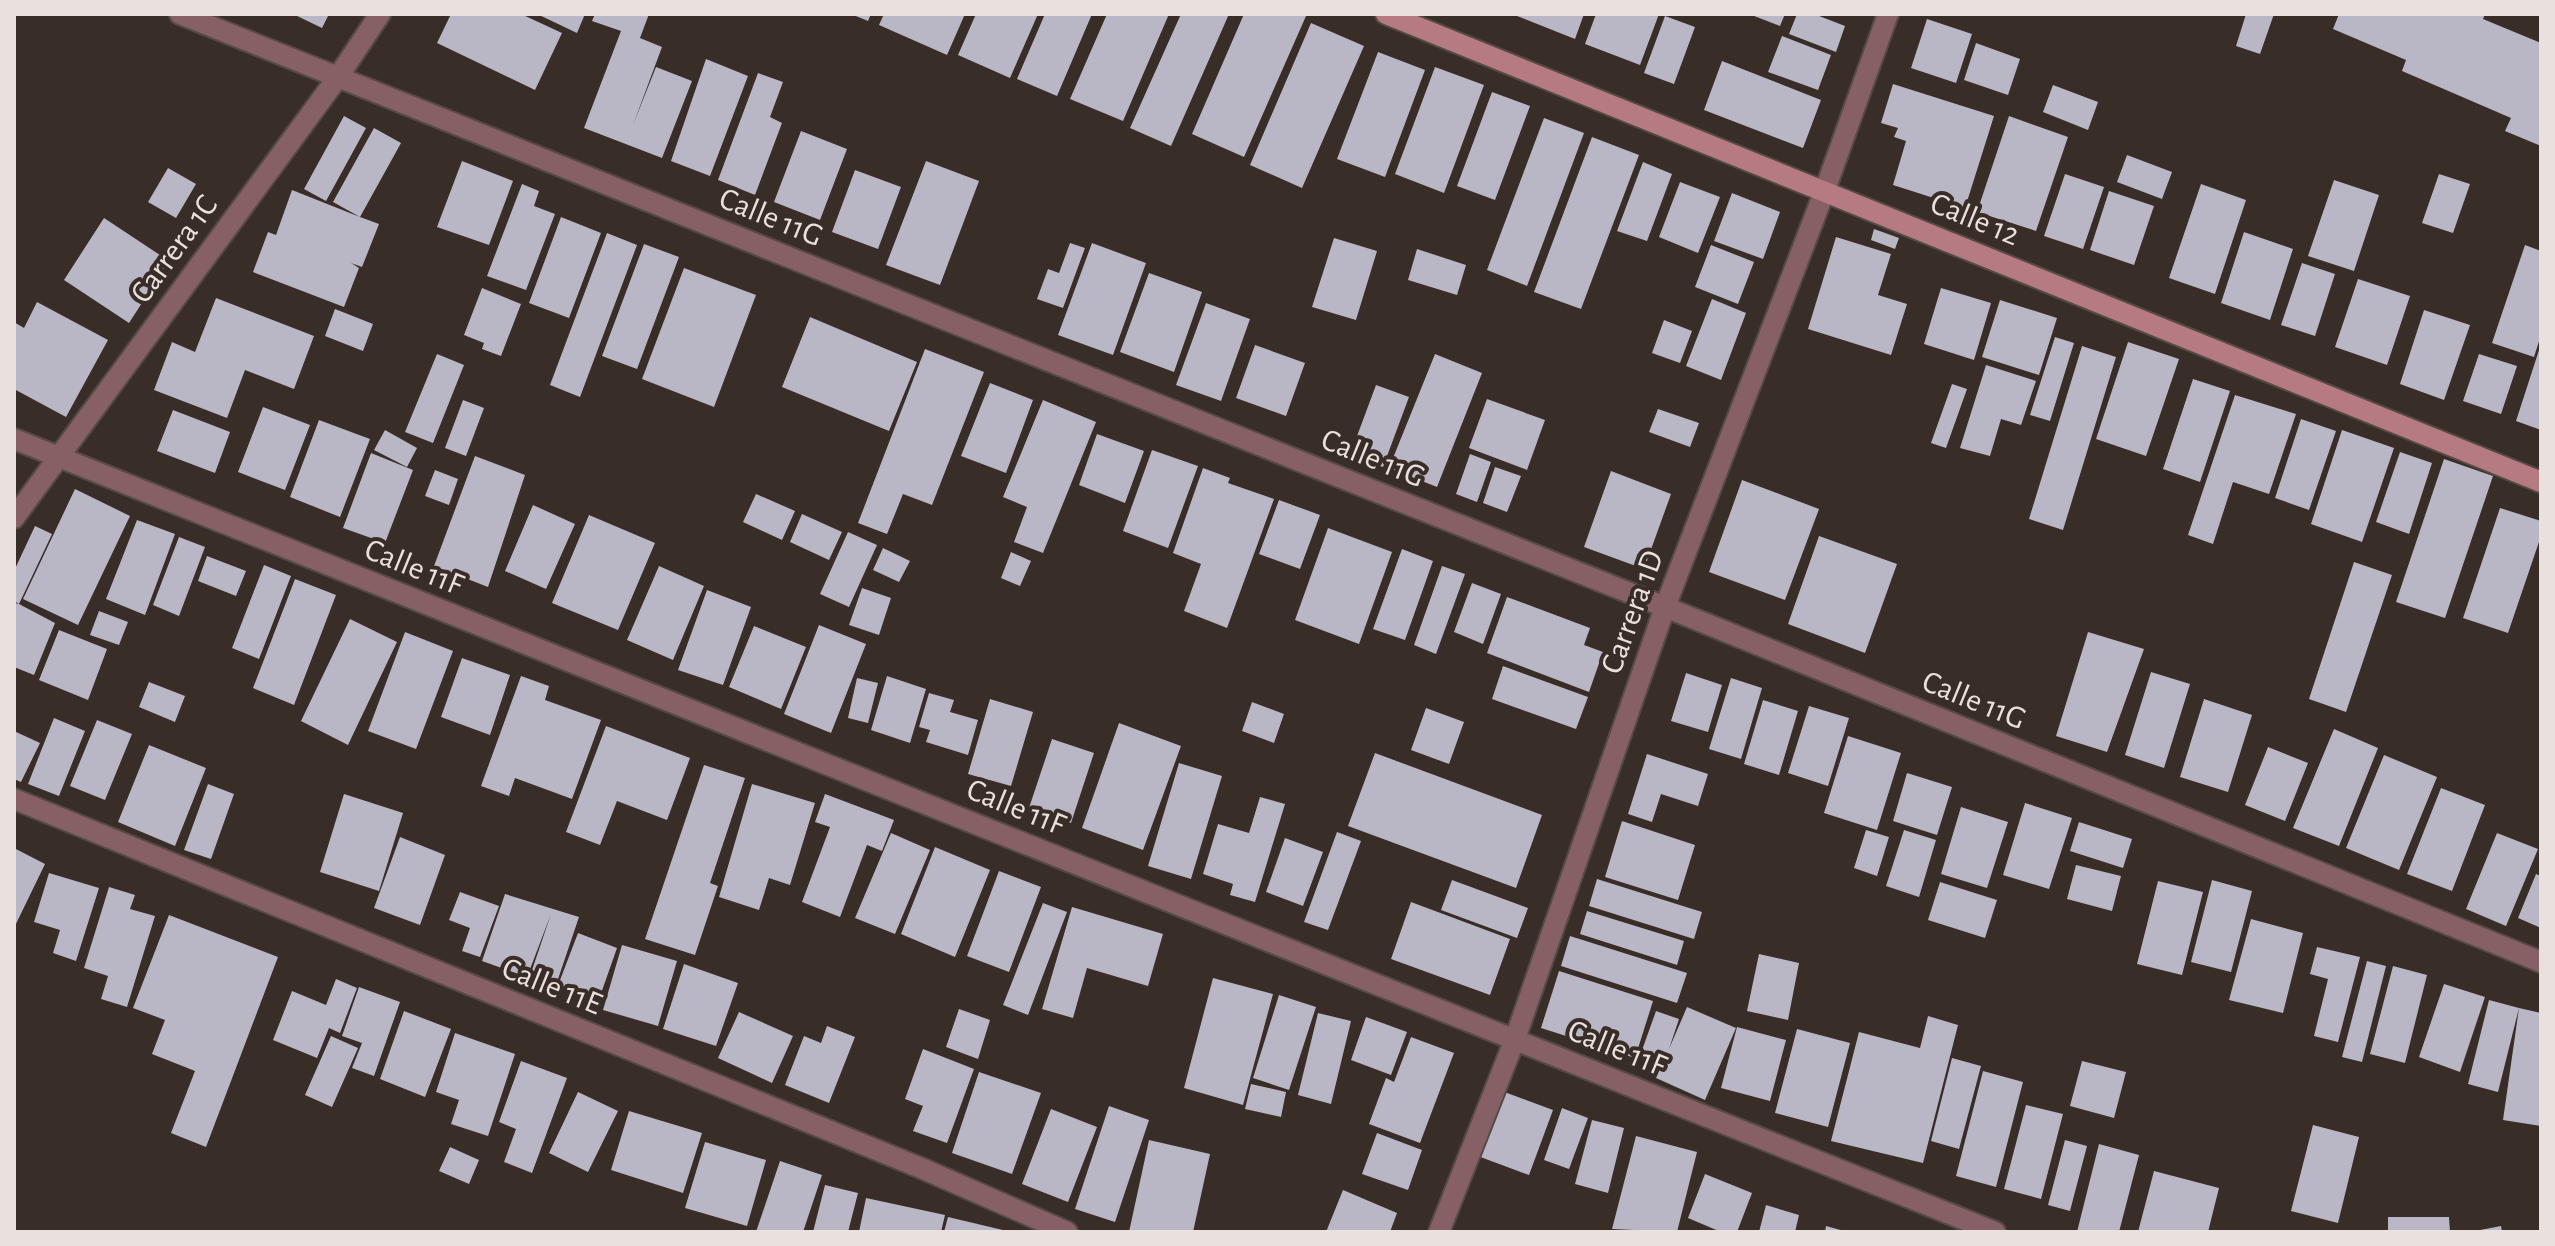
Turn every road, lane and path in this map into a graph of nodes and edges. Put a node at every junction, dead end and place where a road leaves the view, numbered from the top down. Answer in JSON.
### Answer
{"nodes":[{"id":1,"x":180,"y":14,"type":"edge"},
{"id":2,"x":380,"y":14,"type":"edge"},
{"id":3,"x":1386,"y":14,"type":"edge"},
{"id":4,"x":1888,"y":14,"type":"edge"},
{"id":5,"x":338,"y":77,"type":"junction"},
{"id":6,"x":1825,"y":190,"type":"junction"},
{"id":7,"x":14,"y":439,"type":"edge"},
{"id":8,"x":59,"y":457,"type":"junction"},
{"id":9,"x":2541,"y":482,"type":"edge"},
{"id":10,"x":14,"y":518,"type":"edge"},
{"id":11,"x":1665,"y":607,"type":"junction"},
{"id":12,"x":14,"y":799,"type":"edge"},
{"id":13,"x":2541,"y":962,"type":"edge"},
{"id":14,"x":1515,"y":1039,"type":"junction"},
{"id":15,"x":1067,"y":1232,"type":"edge"},
{"id":16,"x":1439,"y":1232,"type":"edge"},
{"id":17,"x":1995,"y":1232,"type":"edge"}],
"edges":[{"from":1,"to":5,"type":"street","name":"Calle 11G"},
{"from":2,"to":5,"type":"street","name":"Carrera 1C"},
{"from":3,"to":6,"type":"street","name":"Calle 12"},
{"from":4,"to":6,"type":"street","name":"Carrera 1D"},
{"from":5,"to":8,"type":"street","name":"Carrera 1C"},
{"from":5,"to":11,"type":"street","name":"Calle 11G"},
{"from":6,"to":9,"type":"street","name":"Calle 12"},
{"from":6,"to":11,"type":"street","name":"Carrera 1D"},
{"from":7,"to":8,"type":"street","name":"Calle 11F"},
{"from":8,"to":10,"type":"street","name":"Carrera 1C"},
{"from":8,"to":14,"type":"street","name":"Calle 11F"},
{"from":11,"to":13,"type":"street","name":"Calle 11G"},
{"from":11,"to":14,"type":"street","name":"Carrera 1D"},
{"from":12,"to":15,"type":"street","name":"Calle 11E"},
{"from":14,"to":16,"type":"street","name":"Carrera 1D"},
{"from":14,"to":17,"type":"street","name":"Calle 11F"}]}
